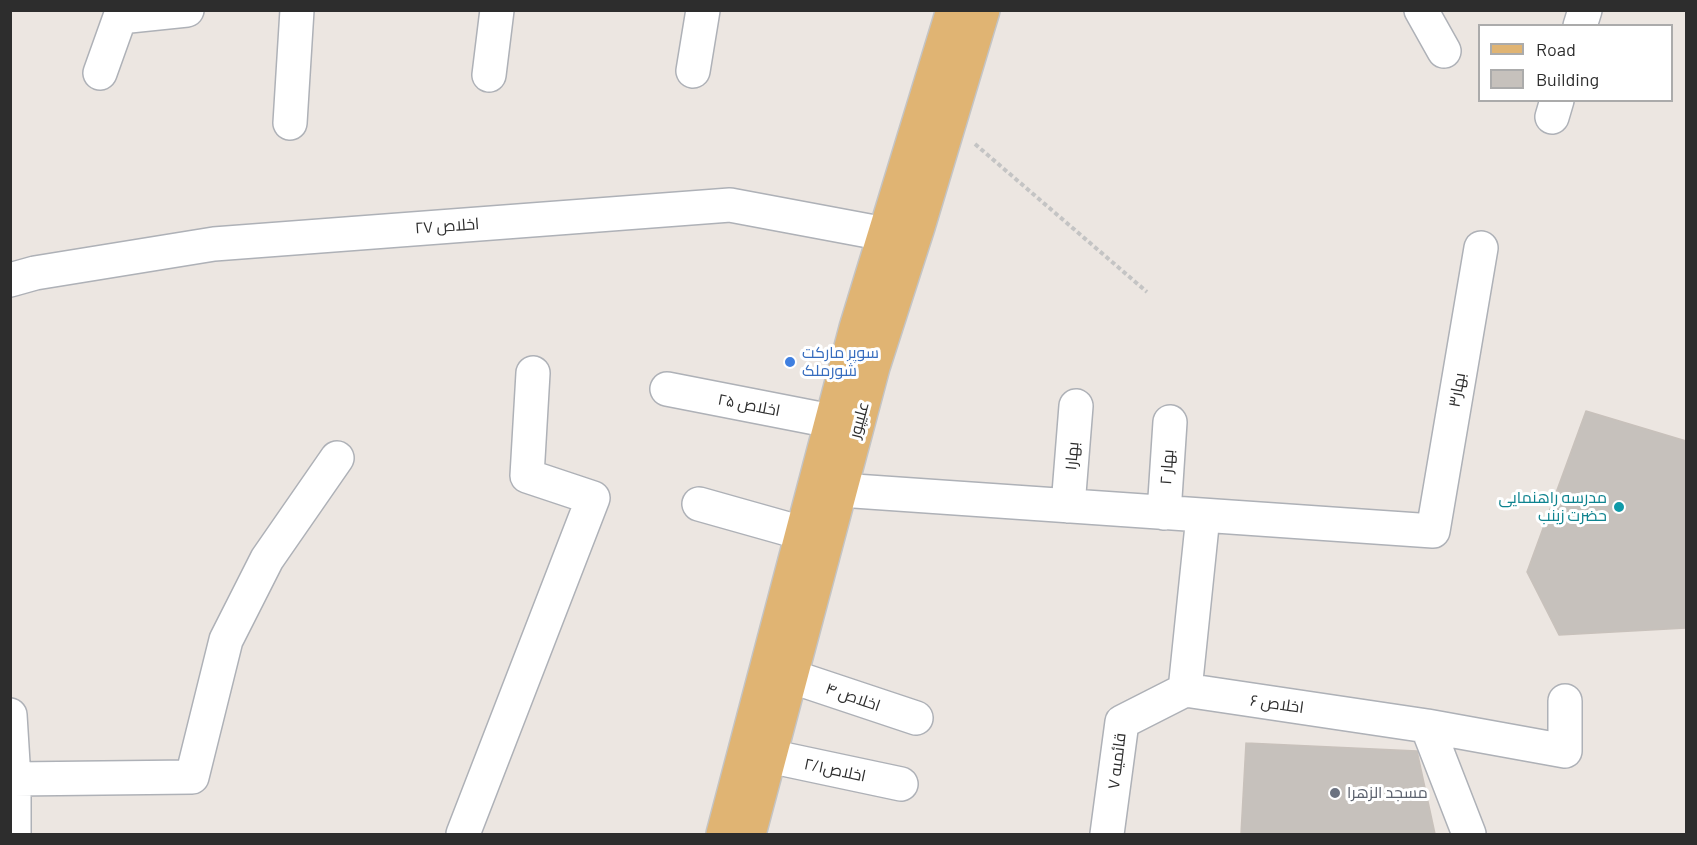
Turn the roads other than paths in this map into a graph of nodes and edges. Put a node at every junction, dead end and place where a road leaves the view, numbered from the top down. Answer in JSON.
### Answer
{"nodes":[{"id":1,"x":187,"y":10,"type":"edge"},
{"id":2,"x":297,"y":10,"type":"edge"},
{"id":3,"x":497,"y":10,"type":"edge"},
{"id":4,"x":703,"y":10,"type":"edge"},
{"id":5,"x":953,"y":10,"type":"edge"},
{"id":6,"x":983,"y":10,"type":"edge"},
{"id":7,"x":1421,"y":10,"type":"edge"},
{"id":8,"x":1444,"y":51,"type":"dead end"},
{"id":9,"x":693,"y":71,"type":"dead end"},
{"id":10,"x":100,"y":73,"type":"dead end"},
{"id":11,"x":489,"y":75,"type":"dead end"},
{"id":12,"x":290,"y":123,"type":"dead end"},
{"id":13,"x":885,"y":234,"type":"junction"},
{"id":14,"x":1481,"y":248,"type":"dead end"},
{"id":15,"x":10,"y":280,"type":"edge"},
{"id":16,"x":533,"y":373,"type":"dead end"},
{"id":17,"x":667,"y":389,"type":"dead end"},
{"id":18,"x":1076,"y":406,"type":"dead end"},
{"id":19,"x":831,"y":421,"type":"junction"},
{"id":20,"x":1170,"y":422,"type":"dead end"},
{"id":21,"x":337,"y":458,"type":"dead end"},
{"id":22,"x":827,"y":490,"type":"junction"},
{"id":23,"x":699,"y":504,"type":"dead end"},
{"id":24,"x":1068,"y":506,"type":"junction"},
{"id":25,"x":1164,"y":513,"type":"junction"},
{"id":26,"x":1203,"y":516,"type":"junction"},
{"id":27,"x":802,"y":533,"type":"junction"},
{"id":28,"x":790,"y":676,"type":"junction"},
{"id":29,"x":1185,"y":690,"type":"junction"},
{"id":30,"x":1565,"y":700,"type":"dead end"},
{"id":31,"x":10,"y":715,"type":"edge"},
{"id":32,"x":916,"y":718,"type":"dead end"},
{"id":33,"x":1427,"y":726,"type":"junction"},
{"id":34,"x":769,"y":756,"type":"junction"},
{"id":35,"x":14,"y":779,"type":"junction"},
{"id":36,"x":901,"y":784,"type":"dead end"},
{"id":37,"x":14,"y":834,"type":"edge"},
{"id":38,"x":463,"y":834,"type":"edge"},
{"id":39,"x":723,"y":834,"type":"edge"},
{"id":40,"x":749,"y":834,"type":"edge"},
{"id":41,"x":1107,"y":834,"type":"edge"},
{"id":42,"x":1469,"y":834,"type":"edge"}],
"edges":[{"from":1,"to":10,"type":"street"},
{"from":2,"to":12,"type":"street"},
{"from":3,"to":11,"type":"street"},
{"from":4,"to":9,"type":"street"},
{"from":5,"to":13,"type":"main road","name":"علیپور"},
{"from":6,"to":22,"type":"main road","name":"علیپور"},
{"from":7,"to":8,"type":"street"},
{"from":13,"to":15,"type":"street","name":"اخلاص ۲۷"},
{"from":13,"to":19,"type":"main road","name":"علیپور"},
{"from":14,"to":26,"type":"street","name":"بهار۳"},
{"from":16,"to":38,"type":"street"},
{"from":17,"to":19,"type":"street","name":"اخلاص ۲۵"},
{"from":18,"to":24,"type":"street","name":"بهار۱"},
{"from":19,"to":22,"type":"main road","name":"علیپور"},
{"from":20,"to":25,"type":"street","name":"بهار ۲"},
{"from":21,"to":35,"type":"street"},
{"from":22,"to":24,"type":"street"},
{"from":22,"to":27,"type":"main road","name":"علیپور"},
{"from":22,"to":28,"type":"main road","name":"علیپور"},
{"from":23,"to":27,"type":"street"},
{"from":24,"to":25,"type":"street"},
{"from":25,"to":26,"type":"street"},
{"from":26,"to":29,"type":"street"},
{"from":27,"to":39,"type":"main road","name":"علیپور"},
{"from":28,"to":32,"type":"street","name":"اخلاص ۴"},
{"from":28,"to":34,"type":"main road","name":"علیپور"},
{"from":29,"to":33,"type":"street","name":"اخلاص ۶"},
{"from":29,"to":41,"type":"street","name":"قائمیه ۷"},
{"from":30,"to":33,"type":"street","name":"اخلاص ۶"},
{"from":31,"to":35,"type":"street"},
{"from":33,"to":42,"type":"street"},
{"from":34,"to":36,"type":"street","name":"اخلاص۲/۱"},
{"from":34,"to":40,"type":"main road","name":"علیپور"},
{"from":35,"to":37,"type":"street"}]}
